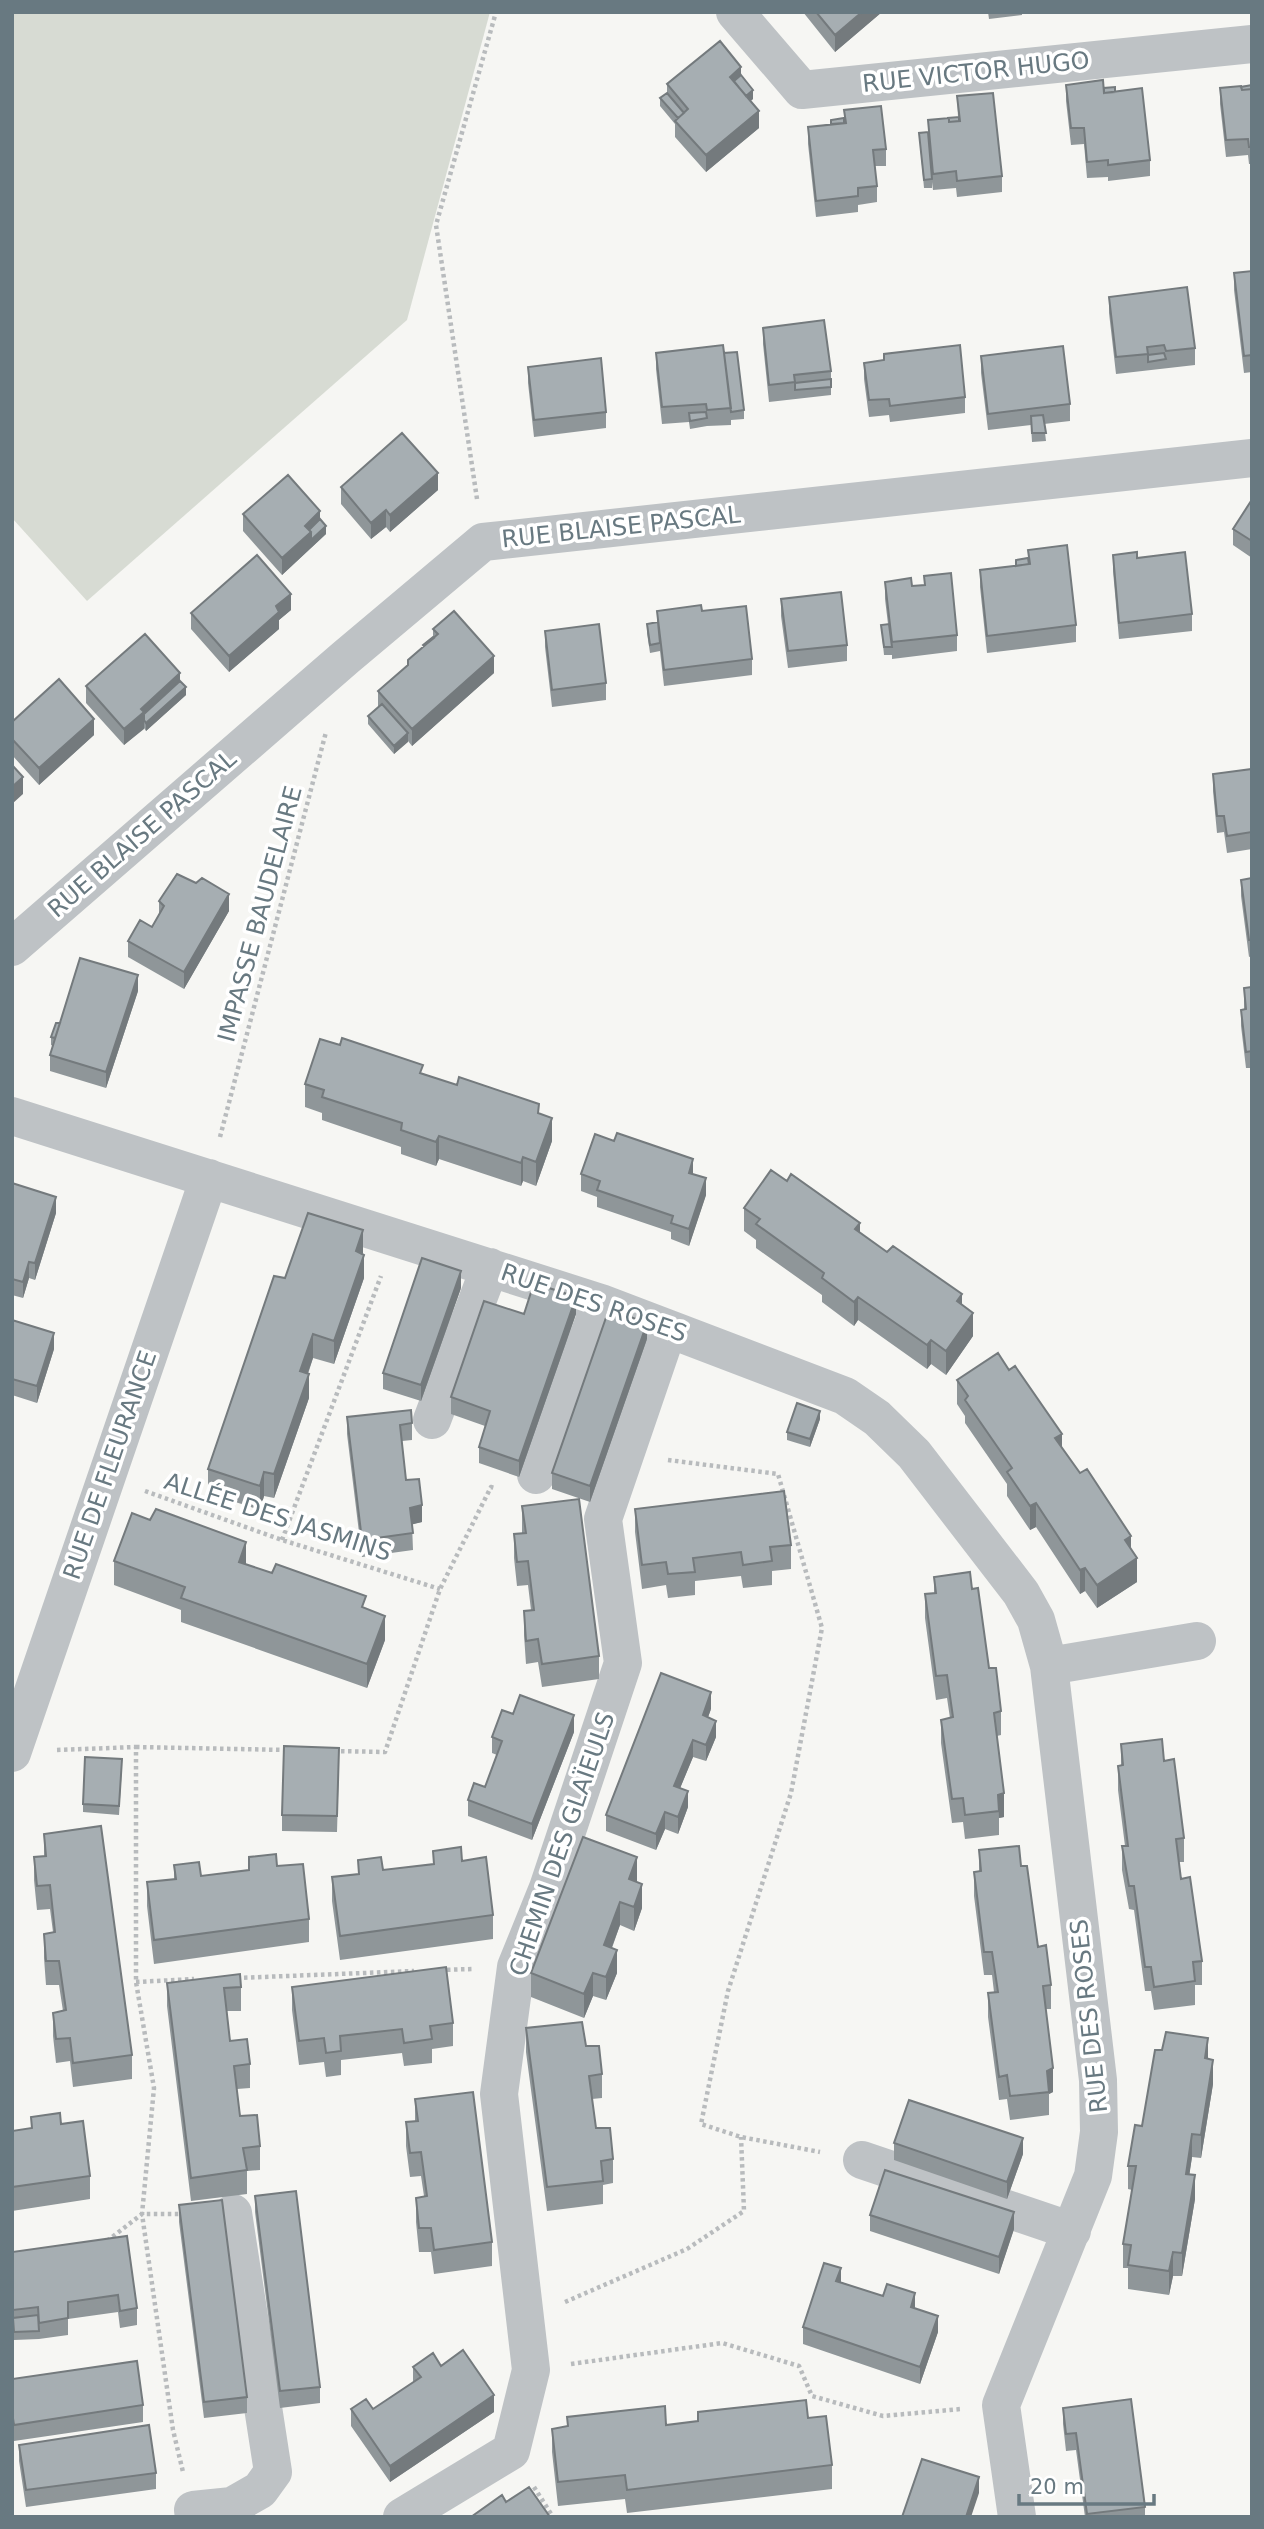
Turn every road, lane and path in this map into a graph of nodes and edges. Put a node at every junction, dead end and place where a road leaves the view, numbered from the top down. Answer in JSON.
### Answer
{"nodes":[{"id":1,"x":496,"y":12,"type":"edge"},
{"id":2,"x":735,"y":12,"type":"edge"},
{"id":3,"x":1252,"y":44,"type":"edge"},
{"id":4,"x":1252,"y":458,"type":"edge"},
{"id":5,"x":484,"y":542,"type":"junction"},
{"id":6,"x":328,"y":724,"type":"dead end"},
{"id":7,"x":12,"y":947,"type":"edge"},
{"id":8,"x":12,"y":1116,"type":"edge"},
{"id":9,"x":209,"y":1178,"type":"junction"},
{"id":10,"x":394,"y":1239,"type":"junction"},
{"id":11,"x":490,"y":1266,"type":"junction"},
{"id":12,"x":601,"y":1303,"type":"junction"},
{"id":13,"x":668,"y":1329,"type":"junction"},
{"id":14,"x":432,"y":1420,"type":"dead end"},
{"id":15,"x":626,"y":1455,"type":"junction"},
{"id":16,"x":106,"y":1478,"type":"junction"},
{"id":17,"x":520,"y":1483,"type":"joint"},
{"id":18,"x":282,"y":1540,"type":"junction"},
{"id":19,"x":440,"y":1589,"type":"junction"},
{"id":20,"x":1197,"y":1640,"type":"dead end"},
{"id":21,"x":1049,"y":1666,"type":"junction"},
{"id":22,"x":136,"y":1747,"type":"junction"},
{"id":23,"x":288,"y":1750,"type":"edge"},
{"id":24,"x":330,"y":1751,"type":"edge"},
{"id":25,"x":12,"y":1752,"type":"edge"},
{"id":26,"x":516,"y":1967,"type":"junction"},
{"id":27,"x":435,"y":1970,"type":"edge"},
{"id":28,"x":421,"y":1971,"type":"edge"},
{"id":29,"x":231,"y":1978,"type":"edge"},
{"id":30,"x":204,"y":1979,"type":"edge"},
{"id":31,"x":136,"y":1982,"type":"junction"},
{"id":32,"x":741,"y":2137,"type":"junction"},
{"id":33,"x":862,"y":2160,"type":"joint"},
{"id":34,"x":233,"y":2213,"type":"joint"},
{"id":35,"x":142,"y":2214,"type":"junction"},
{"id":36,"x":1072,"y":2231,"type":"junction"},
{"id":37,"x":105,"y":2242,"type":"edge"},
{"id":38,"x":526,"y":2319,"type":"junction"},
{"id":39,"x":531,"y":2370,"type":"junction"},
{"id":40,"x":1001,"y":2405,"type":"junction"},
{"id":41,"x":193,"y":2513,"type":"edge"},
{"id":42,"x":402,"y":2517,"type":"edge"},
{"id":43,"x":1017,"y":2517,"type":"edge"}],
"edges":[{"from":1,"to":5,"type":"path"},
{"from":2,"to":3,"type":"street","name":"RUE VICTOR HUGO"},
{"from":4,"to":5,"type":"street","name":"RUE BLAISE PASCAL"},
{"from":5,"to":7,"type":"street","name":"RUE BLAISE PASCAL"},
{"from":6,"to":9,"type":"path","name":"IMPASSE BAUDELAIRE"},
{"from":8,"to":9,"type":"street","name":"RUE DES ROSES"},
{"from":9,"to":10,"type":"street","name":"RUE DES ROSES"},
{"from":9,"to":16,"type":"street","name":"RUE DE FLEURANCE"},
{"from":10,"to":11,"type":"street","name":"RUE DES ROSES"},
{"from":10,"to":18,"type":"path"},
{"from":11,"to":12,"type":"street","name":"RUE DES ROSES"},
{"from":11,"to":14,"type":"street"},
{"from":12,"to":13,"type":"street","name":"RUE DES ROSES"},
{"from":12,"to":17,"type":"street"},
{"from":13,"to":15,"type":"street","name":"CHEMIN DES GLAÏEULS"},
{"from":13,"to":21,"type":"street","name":"RUE DES ROSES"},
{"from":15,"to":26,"type":"street","name":"CHEMIN DES GLAÏEULS"},
{"from":15,"to":32,"type":"path"},
{"from":16,"to":18,"type":"path","name":"ALLÉE DES JASMINS"},
{"from":16,"to":25,"type":"street","name":"RUE DE FLEURANCE"},
{"from":17,"to":19,"type":"path"},
{"from":18,"to":19,"type":"path","name":"ALLÉE DES JASMINS"},
{"from":19,"to":24,"type":"path"},
{"from":20,"to":21,"type":"street"},
{"from":21,"to":36,"type":"street","name":"RUE DES ROSES"},
{"from":22,"to":23,"type":"path"},
{"from":22,"to":25,"type":"path"},
{"from":22,"to":31,"type":"path"},
{"from":26,"to":27,"type":"path"},
{"from":26,"to":38,"type":"street","name":"CHEMIN DES GLAÏEULS"},
{"from":28,"to":29,"type":"path"},
{"from":30,"to":31,"type":"path"},
{"from":31,"to":35,"type":"path"},
{"from":32,"to":33,"type":"path"},
{"from":32,"to":38,"type":"path"},
{"from":33,"to":36,"type":"street"},
{"from":34,"to":35,"type":"path"},
{"from":34,"to":41,"type":"street"},
{"from":35,"to":37,"type":"path"},
{"from":35,"to":41,"type":"path"},
{"from":36,"to":40,"type":"street","name":"RUE DES ROSES"},
{"from":38,"to":39,"type":"street","name":"CHEMIN DES GLAÏEULS"},
{"from":39,"to":40,"type":"path"},
{"from":39,"to":42,"type":"street","name":"CHEMIN DES GLAÏEULS"},
{"from":40,"to":43,"type":"street"}]}
